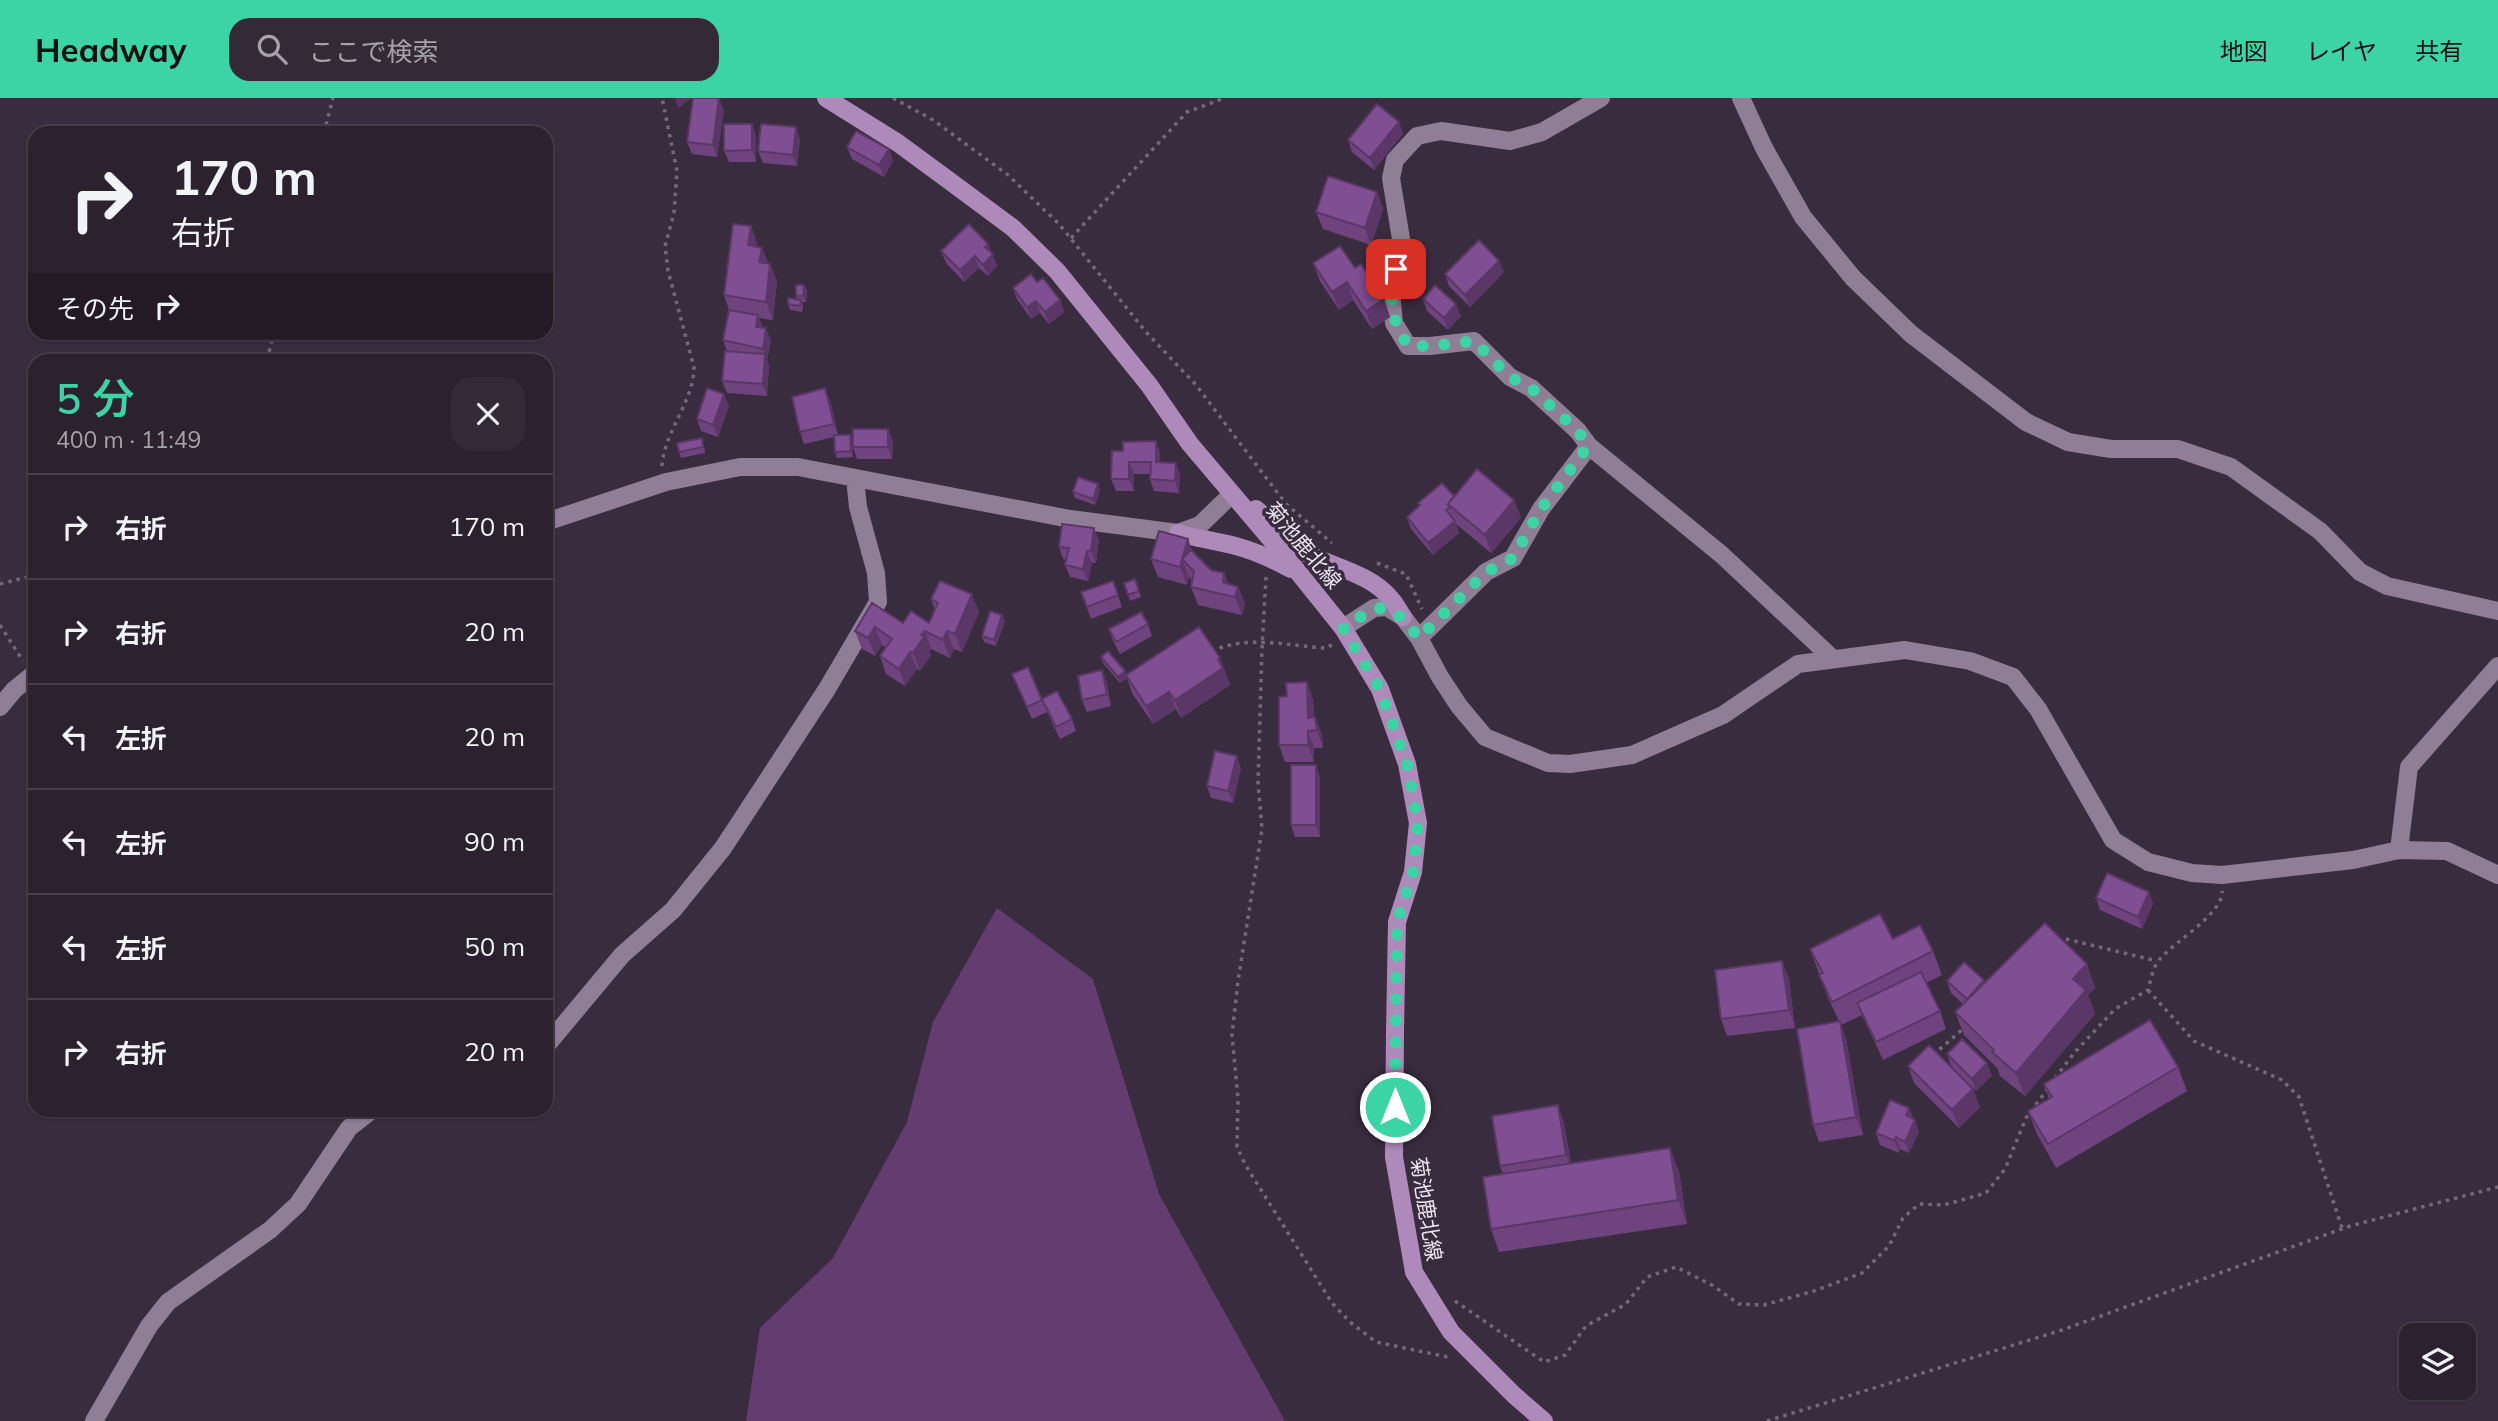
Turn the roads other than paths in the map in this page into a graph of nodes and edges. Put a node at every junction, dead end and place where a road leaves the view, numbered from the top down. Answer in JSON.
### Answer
{"nodes":[{"id":1,"x":826,"y":98,"type":"edge"},
{"id":2,"x":1601,"y":98,"type":"edge"},
{"id":3,"x":1741,"y":98,"type":"edge"},
{"id":4,"x":1588,"y":446,"type":"junction"},
{"id":5,"x":1215,"y":475,"type":"junction"},
{"id":6,"x":855,"y":478,"type":"junction"},
{"id":7,"x":1231,"y":495,"type":"junction"},
{"id":8,"x":553,"y":520,"type":"edge"},
{"id":9,"x":1178,"y":533,"type":"junction"},
{"id":10,"x":1300,"y":574,"type":"junction"},
{"id":11,"x":2498,"y":611,"type":"edge"},
{"id":12,"x":1403,"y":617,"type":"junction"},
{"id":13,"x":1425,"y":632,"type":"junction"},
{"id":14,"x":1346,"y":633,"type":"junction"},
{"id":15,"x":1832,"y":658,"type":"junction"},
{"id":16,"x":2498,"y":666,"type":"edge"},
{"id":17,"x":28,"y":679,"type":"edge"},
{"id":18,"x":0,"y":708,"type":"edge"},
{"id":19,"x":2399,"y":850,"type":"junction"},
{"id":20,"x":2498,"y":875,"type":"edge"},
{"id":21,"x":553,"y":1038,"type":"edge"},
{"id":22,"x":363,"y":1117,"type":"edge"},
{"id":23,"x":93,"y":1421,"type":"edge"},
{"id":24,"x":1544,"y":1421,"type":"edge"}],
"edges":[{"from":1,"to":5,"type":"main road","name":"菊池鹿北線"},
{"from":2,"to":4,"type":"street"},
{"from":3,"to":11,"type":"street"},
{"from":4,"to":13,"type":"street"},
{"from":4,"to":15,"type":"street"},
{"from":5,"to":7,"type":"main road","name":"菊池鹿北線"},
{"from":5,"to":12,"type":"main road"},
{"from":6,"to":8,"type":"street"},
{"from":6,"to":9,"type":"street"},
{"from":6,"to":21,"type":"street"},
{"from":7,"to":9,"type":"street"},
{"from":7,"to":10,"type":"main road","name":"菊池鹿北線"},
{"from":9,"to":10,"type":"main road"},
{"from":10,"to":14,"type":"main road","name":"菊池鹿北線"},
{"from":12,"to":13,"type":"street"},
{"from":12,"to":14,"type":"street"},
{"from":13,"to":15,"type":"street"},
{"from":14,"to":24,"type":"main road","name":"菊池鹿北線"},
{"from":15,"to":19,"type":"street"},
{"from":16,"to":19,"type":"street"},
{"from":17,"to":18,"type":"street"},
{"from":19,"to":20,"type":"street"},
{"from":22,"to":23,"type":"street"}]}
